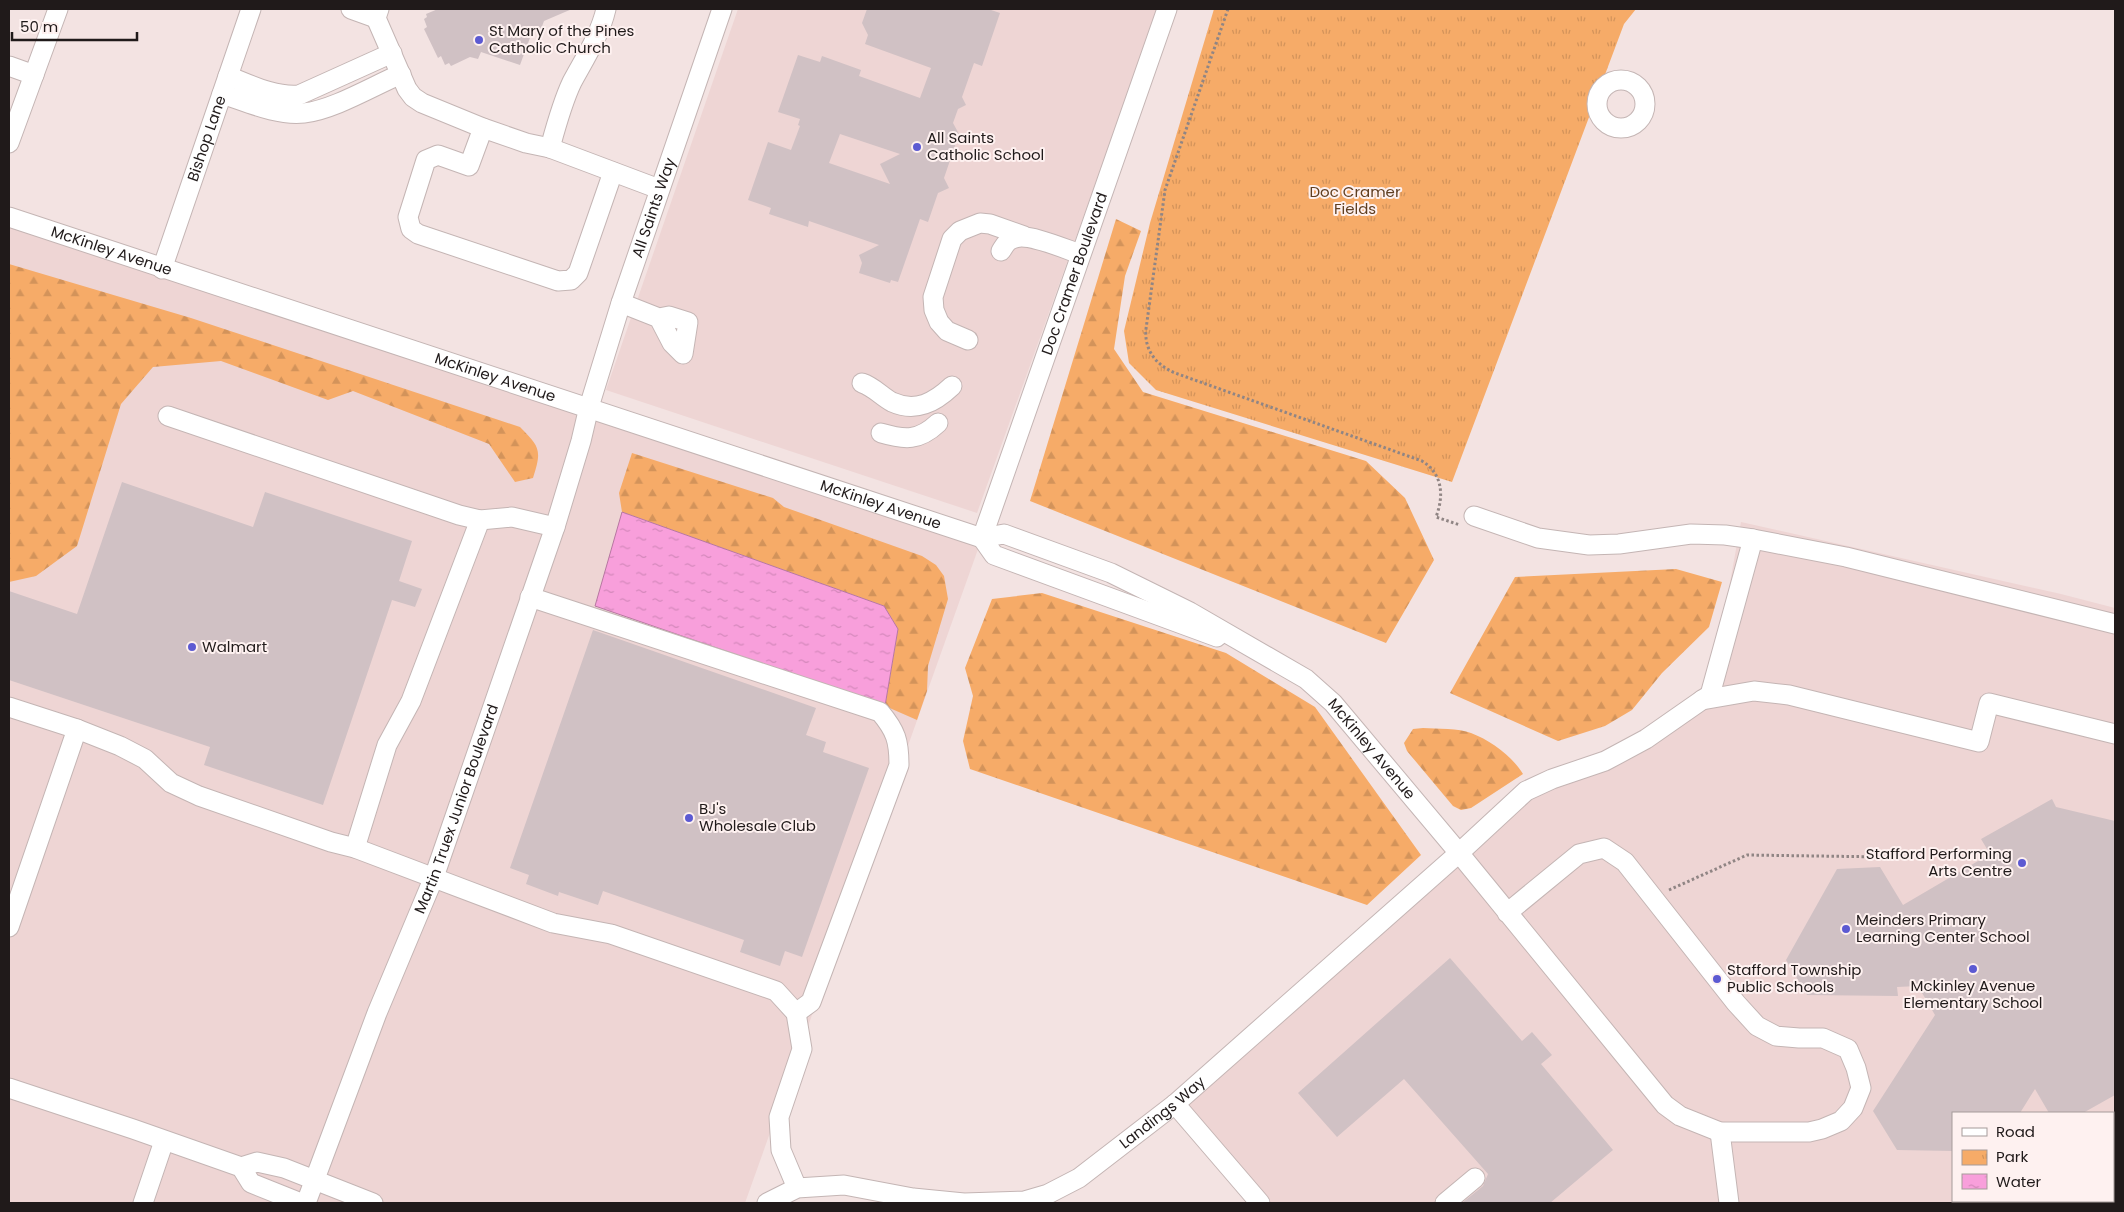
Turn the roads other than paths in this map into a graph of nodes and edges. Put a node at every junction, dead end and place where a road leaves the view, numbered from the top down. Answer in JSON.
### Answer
{"nodes":[{"id":1,"x":58,"y":9,"type":"edge"},
{"id":2,"x":251,"y":9,"type":"edge"},
{"id":3,"x":351,"y":9,"type":"edge"},
{"id":4,"x":606,"y":9,"type":"edge"},
{"id":5,"x":722,"y":9,"type":"edge"},
{"id":6,"x":1168,"y":9,"type":"edge"},
{"id":7,"x":377,"y":13,"type":"edge"},
{"id":8,"x":392,"y":53,"type":"junction"},
{"id":9,"x":9,"y":66,"type":"edge"},
{"id":10,"x":401,"y":74,"type":"junction"},
{"id":11,"x":34,"y":75,"type":"junction"},
{"id":12,"x":228,"y":76,"type":"junction"},
{"id":13,"x":222,"y":94,"type":"junction"},
{"id":14,"x":483,"y":128,"type":"junction"},
{"id":15,"x":9,"y":143,"type":"edge"},
{"id":16,"x":550,"y":148,"type":"junction"},
{"id":17,"x":613,"y":172,"type":"junction"},
{"id":18,"x":659,"y":189,"type":"junction"},
{"id":19,"x":9,"y":217,"type":"edge"},
{"id":20,"x":1024,"y":236,"type":"junction"},
{"id":21,"x":1001,"y":251,"type":"dead end"},
{"id":22,"x":1080,"y":254,"type":"junction"},
{"id":23,"x":162,"y":268,"type":"junction"},
{"id":24,"x":622,"y":303,"type":"junction"},
{"id":25,"x":968,"y":340,"type":"dead end"},
{"id":26,"x":688,"y":360,"type":"dead end"},
{"id":27,"x":862,"y":383,"type":"dead end"},
{"id":28,"x":952,"y":386,"type":"dead end"},
{"id":29,"x":589,"y":407,"type":"junction"},
{"id":30,"x":168,"y":416,"type":"dead end"},
{"id":31,"x":938,"y":423,"type":"dead end"},
{"id":32,"x":881,"y":433,"type":"dead end"},
{"id":33,"x":480,"y":520,"type":"junction"},
{"id":34,"x":1468,"y":521,"type":"road end"},
{"id":35,"x":554,"y":528,"type":"junction"},
{"id":36,"x":982,"y":538,"type":"junction"},
{"id":37,"x":1753,"y":539,"type":"junction"},
{"id":38,"x":530,"y":597,"type":"junction"},
{"id":39,"x":2115,"y":624,"type":"edge"},
{"id":40,"x":1272,"y":658,"type":"junction"},
{"id":41,"x":1702,"y":700,"type":"junction"},
{"id":42,"x":9,"y":707,"type":"edge"},
{"id":43,"x":77,"y":729,"type":"junction"},
{"id":44,"x":2115,"y":734,"type":"edge"},
{"id":45,"x":356,"y":848,"type":"junction"},
{"id":46,"x":1459,"y":853,"type":"junction"},
{"id":47,"x":434,"y":877,"type":"junction"},
{"id":48,"x":1507,"y":913,"type":"junction"},
{"id":49,"x":9,"y":927,"type":"edge"},
{"id":50,"x":796,"y":1013,"type":"junction"},
{"id":51,"x":9,"y":1088,"type":"edge"},
{"id":52,"x":1175,"y":1104,"type":"junction"},
{"id":53,"x":1720,"y":1132,"type":"junction"},
{"id":54,"x":164,"y":1141,"type":"junction"},
{"id":55,"x":241,"y":1167,"type":"junction"},
{"id":56,"x":1475,"y":1178,"type":"dead end"},
{"id":57,"x":314,"y":1180,"type":"junction"},
{"id":58,"x":797,"y":1188,"type":"junction"},
{"id":59,"x":1050,"y":1198,"type":"edge"},
{"id":60,"x":1025,"y":1202,"type":"edge"},
{"id":61,"x":143,"y":1203,"type":"edge"},
{"id":62,"x":301,"y":1203,"type":"edge"},
{"id":63,"x":306,"y":1203,"type":"edge"},
{"id":64,"x":373,"y":1203,"type":"edge"},
{"id":65,"x":767,"y":1203,"type":"edge"},
{"id":66,"x":1260,"y":1203,"type":"edge"},
{"id":67,"x":1445,"y":1203,"type":"edge"},
{"id":68,"x":1728,"y":1203,"type":"edge"}],
"edges":[{"from":1,"to":11,"type":"street"},
{"from":2,"to":12,"type":"street","name":"Bishop Lane"},
{"from":3,"to":7,"type":"street"},
{"from":4,"to":16,"type":"street"},
{"from":5,"to":18,"type":"street","name":"All Saints Way"},
{"from":6,"to":22,"type":"street","name":"Doc Cramer Boulevard"},
{"from":7,"to":8,"type":"street"},
{"from":8,"to":10,"type":"street"},
{"from":8,"to":12,"type":"street"},
{"from":9,"to":11,"type":"street"},
{"from":10,"to":13,"type":"street"},
{"from":10,"to":14,"type":"street"},
{"from":11,"to":15,"type":"street"},
{"from":12,"to":13,"type":"street","name":"Bishop Lane"},
{"from":13,"to":23,"type":"street","name":"Bishop Lane"},
{"from":14,"to":16,"type":"street"},
{"from":14,"to":17,"type":"street"},
{"from":16,"to":17,"type":"street"},
{"from":17,"to":18,"type":"street"},
{"from":18,"to":24,"type":"street","name":"All Saints Way"},
{"from":19,"to":23,"type":"street","name":"McKinley Avenue"},
{"from":20,"to":21,"type":"street"},
{"from":20,"to":22,"type":"street"},
{"from":20,"to":25,"type":"street"},
{"from":22,"to":36,"type":"street","name":"Doc Cramer Boulevard"},
{"from":23,"to":29,"type":"street","name":"McKinley Avenue"},
{"from":24,"to":26,"type":"street"},
{"from":24,"to":29,"type":"street","name":"All Saints Way"},
{"from":27,"to":28,"type":"street"},
{"from":29,"to":35,"type":"street","name":"Martin Truex Junior Boulevard"},
{"from":29,"to":36,"type":"street","name":"McKinley Avenue"},
{"from":30,"to":33,"type":"street"},
{"from":31,"to":32,"type":"street"},
{"from":33,"to":35,"type":"street"},
{"from":33,"to":45,"type":"street"},
{"from":34,"to":37,"type":"street"},
{"from":35,"to":38,"type":"street","name":"Martin Truex Junior Boulevard"},
{"from":36,"to":40,"type":"street","name":"McKinley Avenue"},
{"from":36,"to":40,"type":"street","name":"McKinley Avenue"},
{"from":37,"to":39,"type":"street"},
{"from":37,"to":41,"type":"street"},
{"from":38,"to":47,"type":"street","name":"Martin Truex Junior Boulevard"},
{"from":38,"to":50,"type":"street"},
{"from":40,"to":46,"type":"street","name":"McKinley Avenue"},
{"from":41,"to":44,"type":"street"},
{"from":41,"to":46,"type":"street","name":"Landings Way"},
{"from":42,"to":43,"type":"street"},
{"from":43,"to":45,"type":"street"},
{"from":43,"to":49,"type":"street"},
{"from":45,"to":47,"type":"street"},
{"from":46,"to":48,"type":"street","name":"McKinley Avenue"},
{"from":46,"to":52,"type":"street","name":"Landings Way"},
{"from":47,"to":50,"type":"street"},
{"from":47,"to":57,"type":"street","name":"Martin Truex Junior Boulevard"},
{"from":48,"to":53,"type":"street","name":"McKinley Avenue"},
{"from":48,"to":53,"type":"street"},
{"from":50,"to":58,"type":"street"},
{"from":51,"to":54,"type":"street"},
{"from":52,"to":59,"type":"street","name":"Landings Way"},
{"from":52,"to":66,"type":"street"},
{"from":53,"to":68,"type":"street"},
{"from":54,"to":55,"type":"street"},
{"from":54,"to":61,"type":"street"},
{"from":55,"to":57,"type":"street"},
{"from":55,"to":62,"type":"street"},
{"from":56,"to":67,"type":"street"},
{"from":57,"to":63,"type":"street","name":"Martin Truex Junior Boulevard"},
{"from":57,"to":64,"type":"street"},
{"from":58,"to":60,"type":"street","name":"Landings Way"},
{"from":58,"to":65,"type":"street"},
{"from":59,"to":60,"type":"street","name":"Landings Way"}]}
